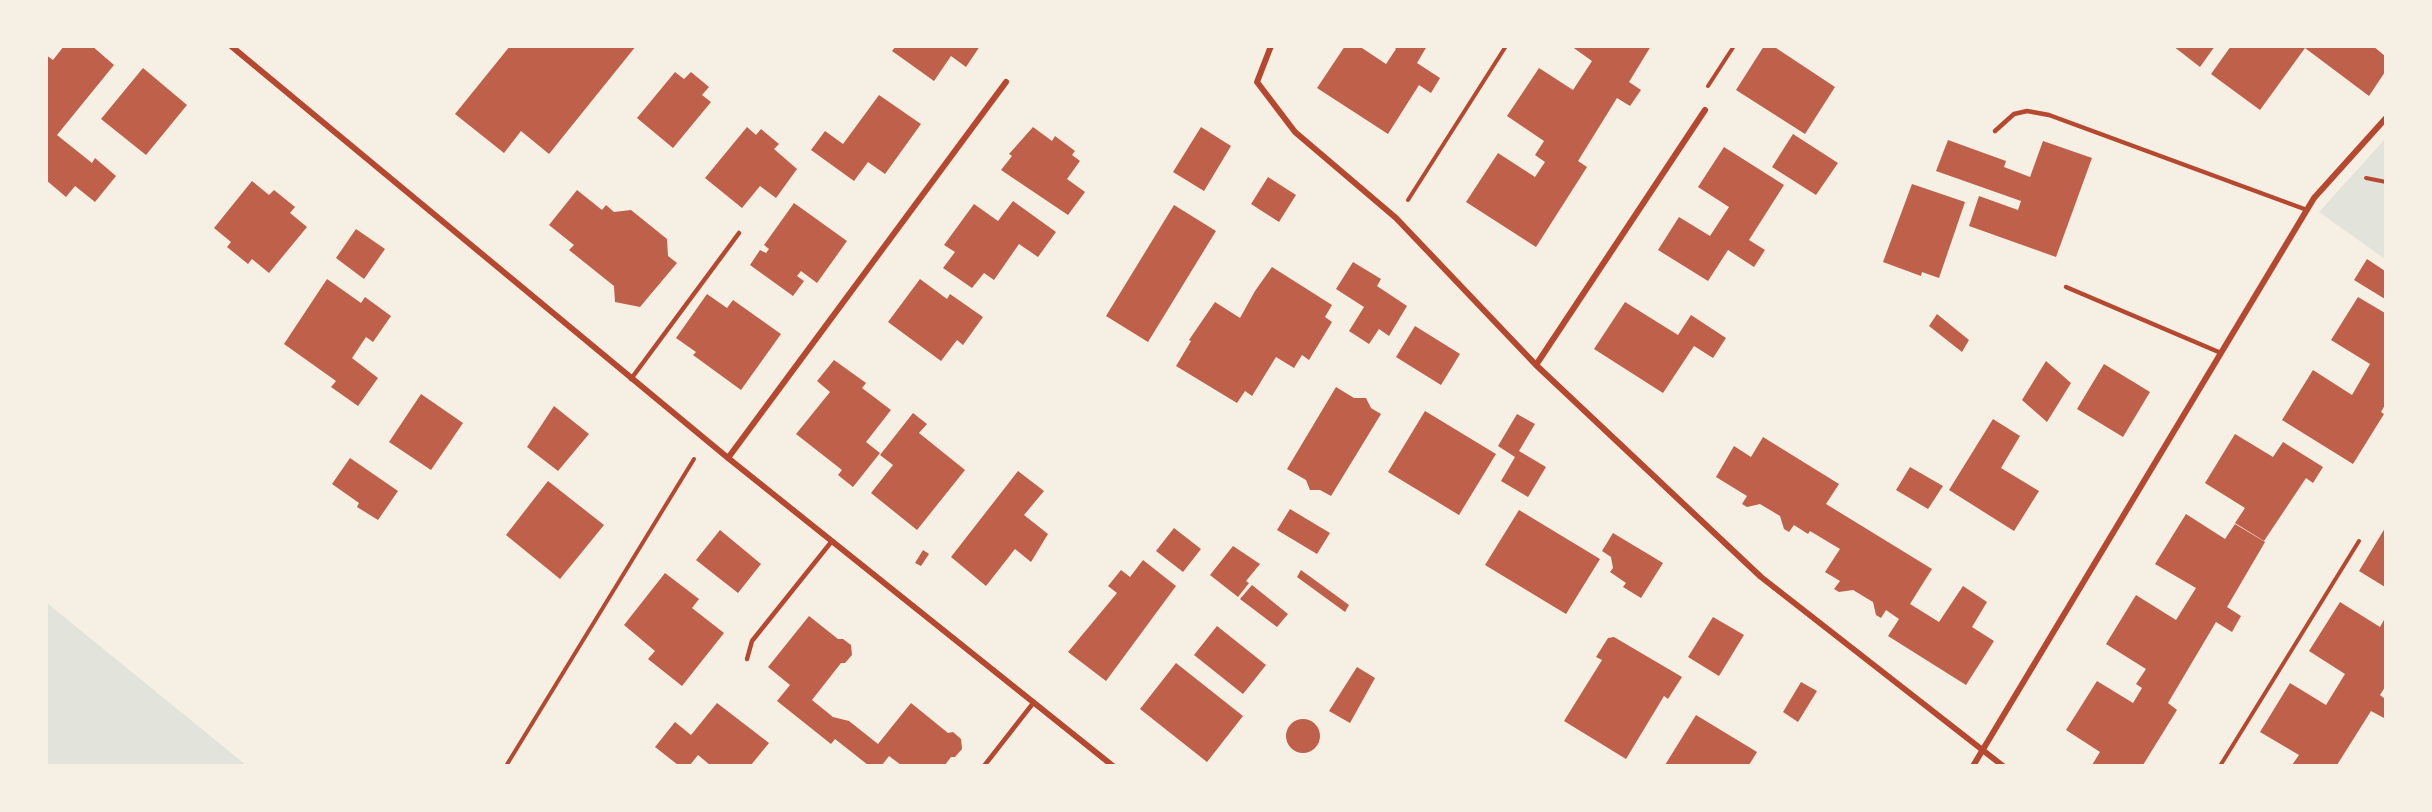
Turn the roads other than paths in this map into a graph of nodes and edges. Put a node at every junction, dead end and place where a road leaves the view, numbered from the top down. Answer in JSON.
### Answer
{"nodes":[{"id":1,"x":231,"y":46,"type":"edge"},
{"id":2,"x":1271,"y":46,"type":"edge"},
{"id":3,"x":1006,"y":81,"type":"dead end"},
{"id":4,"x":1705,"y":110,"type":"road end"},
{"id":5,"x":2385,"y":118,"type":"edge"},
{"id":6,"x":1995,"y":130,"type":"dead end"},
{"id":7,"x":2307,"y":210,"type":"junction"},
{"id":8,"x":739,"y":233,"type":"dead end"},
{"id":9,"x":2066,"y":287,"type":"dead end"},
{"id":10,"x":2221,"y":353,"type":"junction"},
{"id":11,"x":1536,"y":365,"type":"junction"},
{"id":12,"x":631,"y":379,"type":"junction"},
{"id":13,"x":728,"y":458,"type":"junction"},
{"id":14,"x":832,"y":541,"type":"junction"},
{"id":15,"x":747,"y":659,"type":"dead end"},
{"id":16,"x":1034,"y":702,"type":"junction"},
{"id":17,"x":1983,"y":750,"type":"junction"},
{"id":18,"x":984,"y":765,"type":"edge"},
{"id":19,"x":1113,"y":765,"type":"edge"},
{"id":20,"x":1973,"y":765,"type":"edge"},
{"id":21,"x":2003,"y":765,"type":"edge"}],
"edges":[{"from":1,"to":12,"type":"street"},
{"from":2,"to":11,"type":"street"},
{"from":3,"to":13,"type":"street"},
{"from":4,"to":11,"type":"street"},
{"from":5,"to":7,"type":"street"},
{"from":6,"to":7,"type":"lane"},
{"from":7,"to":10,"type":"street"},
{"from":8,"to":12,"type":"lane"},
{"from":9,"to":10,"type":"lane"},
{"from":10,"to":17,"type":"street"},
{"from":11,"to":17,"type":"street"},
{"from":12,"to":13,"type":"street"},
{"from":13,"to":14,"type":"street"},
{"from":14,"to":15,"type":"lane"},
{"from":14,"to":16,"type":"street"},
{"from":16,"to":18,"type":"lane"},
{"from":16,"to":19,"type":"street"},
{"from":17,"to":20,"type":"street"},
{"from":17,"to":21,"type":"street"}]}
